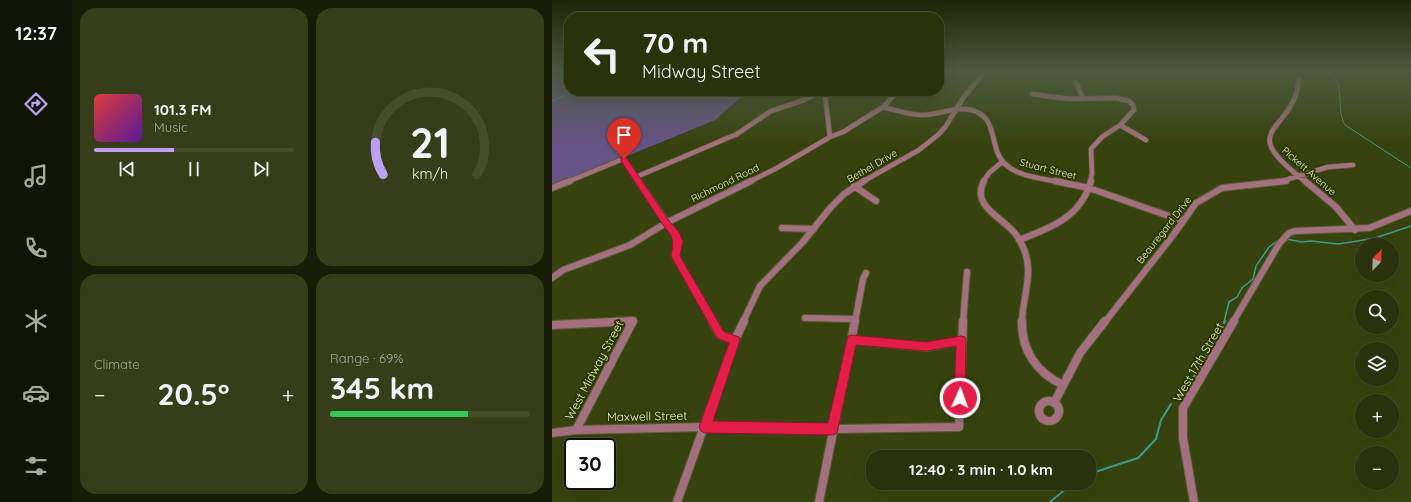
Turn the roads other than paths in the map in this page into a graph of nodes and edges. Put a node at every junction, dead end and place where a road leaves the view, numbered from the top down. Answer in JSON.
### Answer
{"nodes":[{"id":1,"x":966,"y":95,"type":"edge"},
{"id":2,"x":1040,"y":95,"type":"edge"},
{"id":3,"x":1082,"y":95,"type":"edge"},
{"id":4,"x":1297,"y":95,"type":"edge"},
{"id":5,"x":812,"y":96,"type":"edge"},
{"id":6,"x":825,"y":96,"type":"edge"},
{"id":7,"x":893,"y":96,"type":"edge"},
{"id":8,"x":1083,"y":99,"type":"junction"},
{"id":9,"x":882,"y":107,"type":"junction"},
{"id":10,"x":956,"y":109,"type":"junction"},
{"id":11,"x":1120,"y":125,"type":"junction"},
{"id":12,"x":830,"y":137,"type":"junction"},
{"id":13,"x":1146,"y":140,"type":"dead end"},
{"id":14,"x":1002,"y":162,"type":"junction"},
{"id":15,"x":1353,"y":165,"type":"dead end"},
{"id":16,"x":1300,"y":176,"type":"junction"},
{"id":17,"x":636,"y":177,"type":"junction"},
{"id":18,"x":854,"y":186,"type":"junction"},
{"id":19,"x":552,"y":188,"type":"edge"},
{"id":20,"x":1089,"y":188,"type":"junction"},
{"id":21,"x":876,"y":201,"type":"dead end"},
{"id":22,"x":1411,"y":211,"type":"edge"},
{"id":23,"x":1183,"y":222,"type":"junction"},
{"id":24,"x":666,"y":223,"type":"junction"},
{"id":25,"x":782,"y":228,"type":"dead end"},
{"id":26,"x":814,"y":229,"type":"junction"},
{"id":27,"x":1355,"y":230,"type":"junction"},
{"id":28,"x":1019,"y":240,"type":"junction"},
{"id":29,"x":967,"y":272,"type":"dead end"},
{"id":30,"x":866,"y":273,"type":"dead end"},
{"id":31,"x":552,"y":278,"type":"edge"},
{"id":32,"x":806,"y":318,"type":"dead end"},
{"id":33,"x":855,"y":318,"type":"junction"},
{"id":34,"x":552,"y":325,"type":"edge"},
{"id":35,"x":735,"y":340,"type":"junction"},
{"id":36,"x":852,"y":340,"type":"junction"},
{"id":37,"x":961,"y":341,"type":"junction"},
{"id":38,"x":1062,"y":385,"type":"junction"},
{"id":39,"x":1054,"y":403,"type":"dead end"},
{"id":40,"x":705,"y":427,"type":"junction"},
{"id":41,"x":833,"y":429,"type":"junction"},
{"id":42,"x":576,"y":430,"type":"junction"},
{"id":43,"x":552,"y":434,"type":"edge"},
{"id":44,"x":677,"y":502,"type":"edge"},
{"id":45,"x":819,"y":502,"type":"edge"},
{"id":46,"x":1194,"y":502,"type":"edge"}],
"edges":[{"from":1,"to":10,"type":"street","name":"Bethel Drive"},
{"from":2,"to":8,"type":"street"},
{"from":3,"to":8,"type":"street"},
{"from":4,"to":16,"type":"street","name":"Pickett Avenue"},
{"from":5,"to":17,"type":"street"},
{"from":6,"to":12,"type":"street"},
{"from":7,"to":9,"type":"street","name":"Richmond Road"},
{"from":8,"to":11,"type":"street"},
{"from":9,"to":10,"type":"street"},
{"from":9,"to":12,"type":"street","name":"Richmond Road"},
{"from":10,"to":14,"type":"street"},
{"from":10,"to":18,"type":"street","name":"Bethel Drive"},
{"from":11,"to":13,"type":"street"},
{"from":11,"to":20,"type":"street"},
{"from":12,"to":24,"type":"street","name":"Richmond Road"},
{"from":14,"to":20,"type":"street","name":"Stuart Street"},
{"from":14,"to":28,"type":"street"},
{"from":15,"to":16,"type":"street","name":"Beauregard Drive"},
{"from":16,"to":23,"type":"street","name":"Beauregard Drive"},
{"from":16,"to":27,"type":"street","name":"Pickett Avenue"},
{"from":17,"to":19,"type":"street"},
{"from":17,"to":24,"type":"street"},
{"from":18,"to":21,"type":"street"},
{"from":18,"to":26,"type":"street","name":"Bethel Drive"},
{"from":20,"to":23,"type":"street","name":"Stuart Street"},
{"from":20,"to":28,"type":"street"},
{"from":22,"to":27,"type":"street","name":"West 17th Street"},
{"from":23,"to":38,"type":"street","name":"Beauregard Drive"},
{"from":24,"to":31,"type":"street","name":"Richmond Road"},
{"from":24,"to":35,"type":"street"},
{"from":25,"to":26,"type":"street"},
{"from":26,"to":35,"type":"street","name":"Bethel Drive"},
{"from":27,"to":46,"type":"street","name":"West 17th Street"},
{"from":28,"to":38,"type":"street"},
{"from":29,"to":37,"type":"street"},
{"from":30,"to":33,"type":"street"},
{"from":32,"to":33,"type":"street"},
{"from":33,"to":36,"type":"street"},
{"from":34,"to":42,"type":"street","name":"West Midway Street"},
{"from":35,"to":40,"type":"street","name":"Bethel Drive"},
{"from":36,"to":37,"type":"street"},
{"from":36,"to":41,"type":"street"},
{"from":37,"to":41,"type":"street","name":"Maxwell Street"},
{"from":38,"to":39,"type":"street","name":"Beauregard Drive"},
{"from":40,"to":41,"type":"street","name":"Maxwell Street"},
{"from":40,"to":42,"type":"street","name":"Maxwell Street"},
{"from":40,"to":44,"type":"street","name":"Bethel Drive"},
{"from":41,"to":45,"type":"street"},
{"from":42,"to":43,"type":"street","name":"Maxwell Street"}]}
